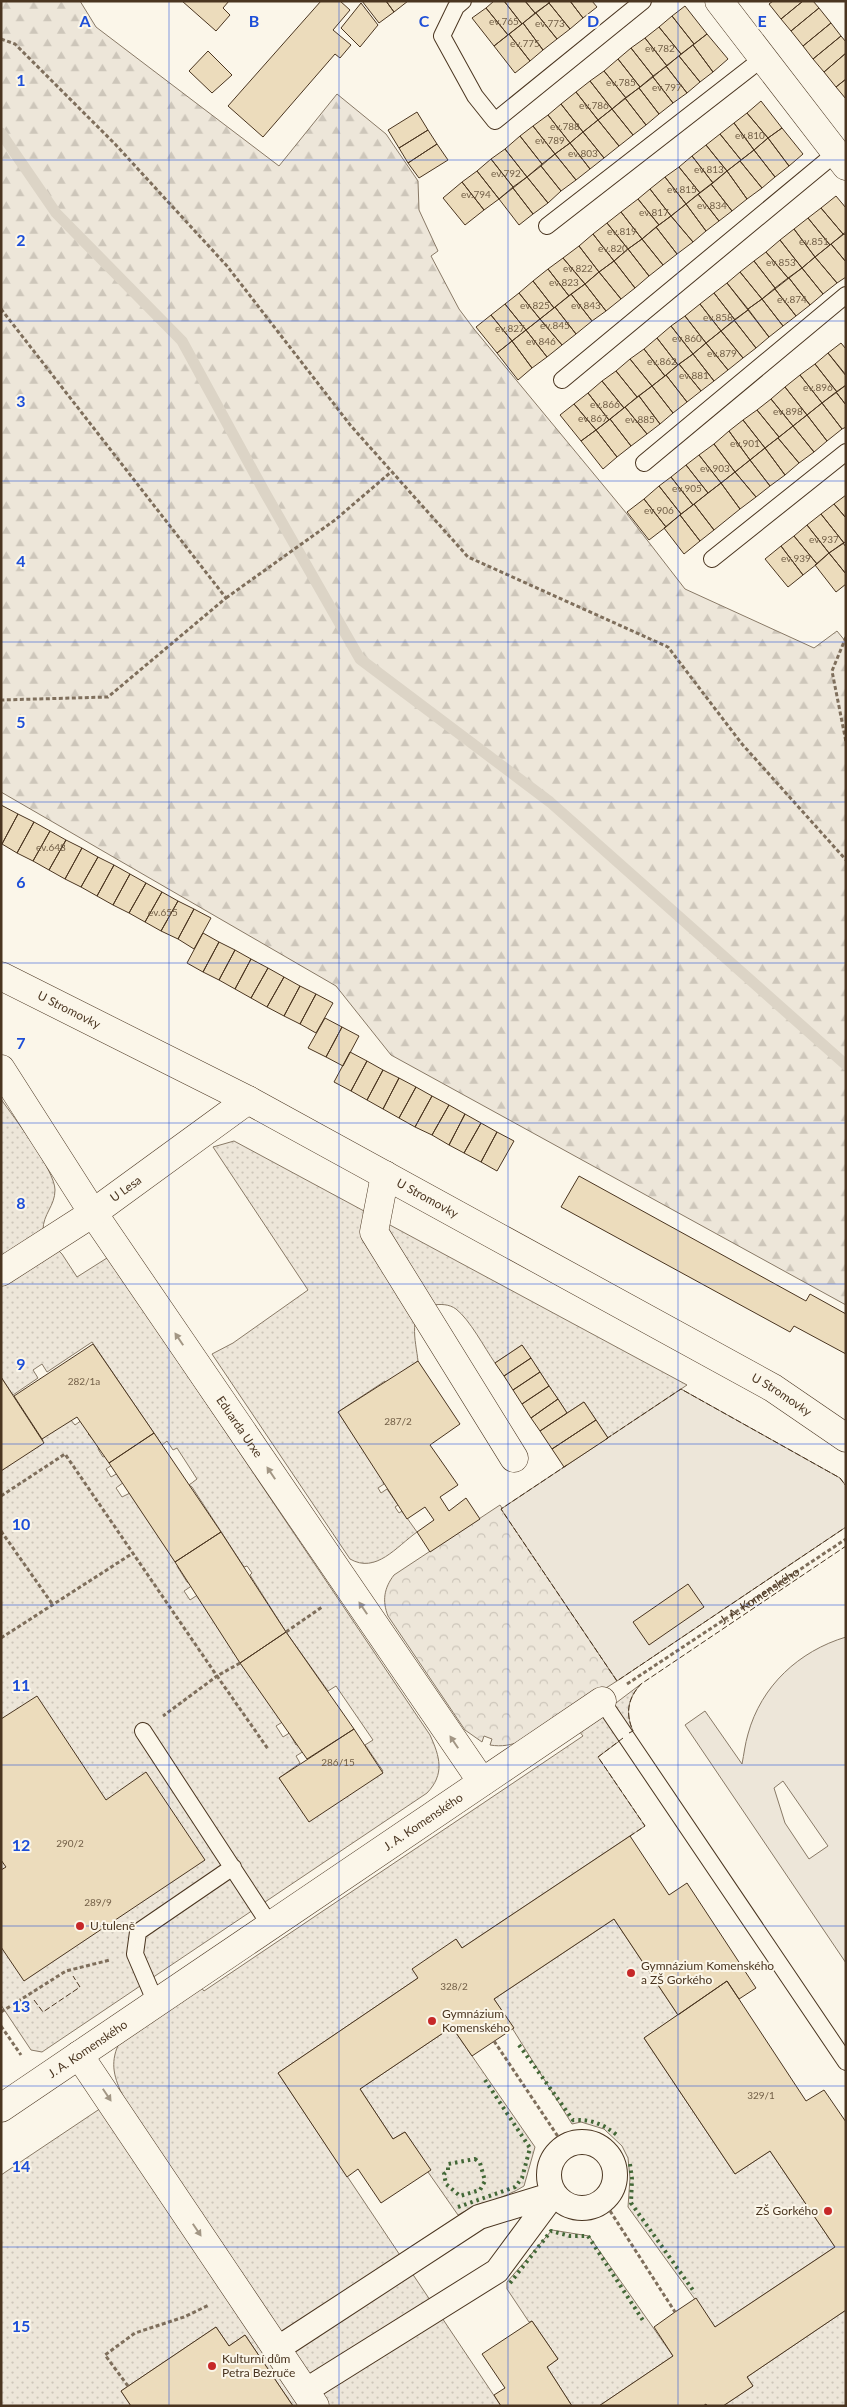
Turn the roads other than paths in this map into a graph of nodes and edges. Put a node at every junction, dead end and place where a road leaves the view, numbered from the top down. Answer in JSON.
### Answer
{"nodes":[{"id":1,"x":463,"y":1,"type":"edge"},
{"id":2,"x":643,"y":1,"type":"edge"},
{"id":3,"x":719,"y":1,"type":"edge"},
{"id":4,"x":763,"y":58,"type":"junction"},
{"id":5,"x":841,"y":159,"type":"edge"},
{"id":6,"x":548,"y":226,"type":"dead end"},
{"id":7,"x":846,"y":295,"type":"edge"},
{"id":8,"x":562,"y":380,"type":"dead end"},
{"id":9,"x":846,"y":452,"type":"edge"},
{"id":10,"x":644,"y":462,"type":"dead end"},
{"id":11,"x":712,"y":559,"type":"dead end"},
{"id":12,"x":1,"y":976,"type":"edge"},
{"id":13,"x":1,"y":1069,"type":"edge"},
{"id":14,"x":248,"y":1100,"type":"junction"},
{"id":15,"x":385,"y":1175,"type":"junction"},
{"id":16,"x":93,"y":1213,"type":"junction"},
{"id":17,"x":1,"y":1272,"type":"edge"},
{"id":18,"x":846,"y":1438,"type":"edge"},
{"id":19,"x":514,"y":1458,"type":"dead end"},
{"id":20,"x":602,"y":1700,"type":"joint"},
{"id":21,"x":143,"y":1731,"type":"road end"},
{"id":22,"x":482,"y":1782,"type":"junction"},
{"id":23,"x":233,"y":1867,"type":"junction"},
{"id":24,"x":270,"y":1925,"type":"junction"},
{"id":25,"x":156,"y":2003,"type":"junction"},
{"id":26,"x":79,"y":2055,"type":"junction"},
{"id":27,"x":846,"y":2062,"type":"edge"},
{"id":28,"x":1,"y":2108,"type":"edge"},
{"id":29,"x":554,"y":2194,"type":"junction"},
{"id":30,"x":277,"y":2349,"type":"junction"},
{"id":31,"x":310,"y":2399,"type":"edge"}],
"edges":[{"from":1,"to":2,"type":"lane"},
{"from":3,"to":4,"type":"street"},
{"from":4,"to":5,"type":"street"},
{"from":4,"to":6,"type":"lane"},
{"from":5,"to":8,"type":"lane"},
{"from":7,"to":10,"type":"lane"},
{"from":9,"to":11,"type":"lane"},
{"from":12,"to":14,"type":"street","name":"U Stromovky"},
{"from":13,"to":16,"type":"street","name":"Eduarda Urxe"},
{"from":14,"to":15,"type":"street","name":"U Stromovky"},
{"from":14,"to":16,"type":"street","name":"U Lesa"},
{"from":15,"to":18,"type":"street","name":"U Stromovky"},
{"from":15,"to":19,"type":"street"},
{"from":16,"to":17,"type":"street","name":"U Lesa"},
{"from":22,"to":16,"type":"street","name":"Eduarda Urxe","one_way":true},
{"from":20,"to":22,"type":"street","name":"J. A. Komenského"},
{"from":20,"to":27,"type":"lane"},
{"from":21,"to":23,"type":"lane"},
{"from":22,"to":24,"type":"street","name":"J. A. Komenského"},
{"from":23,"to":24,"type":"lane"},
{"from":23,"to":25,"type":"lane"},
{"from":24,"to":25,"type":"street","name":"J. A. Komenského"},
{"from":25,"to":26,"type":"street","name":"J. A. Komenského"},
{"from":26,"to":28,"type":"street","name":"J. A. Komenského"},
{"from":26,"to":30,"type":"street","one_way":true},
{"from":29,"to":29,"type":"street"},
{"from":29,"to":30,"type":"street"},
{"from":29,"to":31,"type":"street"},
{"from":30,"to":31,"type":"street"}]}
